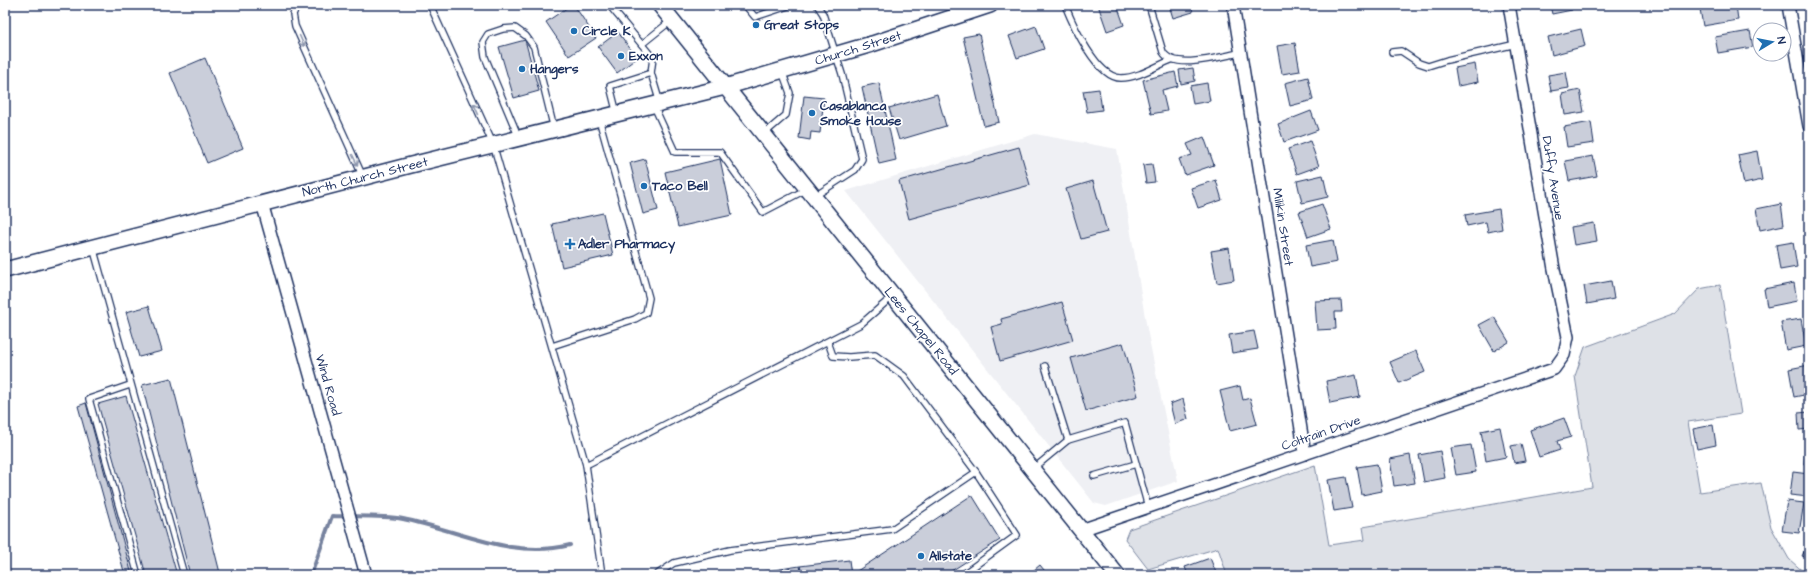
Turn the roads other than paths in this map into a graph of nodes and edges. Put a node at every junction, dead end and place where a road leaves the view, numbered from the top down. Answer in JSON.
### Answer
{"nodes":[{"id":1,"x":298,"y":5,"type":"edge"},
{"id":2,"x":430,"y":5,"type":"edge"},
{"id":3,"x":609,"y":5,"type":"edge"},
{"id":4,"x":660,"y":5,"type":"edge"},
{"id":5,"x":745,"y":5,"type":"edge"},
{"id":6,"x":791,"y":5,"type":"edge"},
{"id":7,"x":817,"y":5,"type":"edge"},
{"id":8,"x":990,"y":5,"type":"edge"},
{"id":9,"x":1065,"y":5,"type":"edge"},
{"id":10,"x":1149,"y":5,"type":"edge"},
{"id":11,"x":1233,"y":5,"type":"edge"},
{"id":12,"x":1509,"y":5,"type":"edge"},
{"id":13,"x":1788,"y":5,"type":"edge"},
{"id":14,"x":672,"y":20,"type":"junction"},
{"id":15,"x":642,"y":44,"type":"junction"},
{"id":16,"x":1516,"y":44,"type":"junction"},
{"id":17,"x":1392,"y":52,"type":"dead end"},
{"id":18,"x":1240,"y":53,"type":"junction"},
{"id":19,"x":835,"y":55,"type":"junction"},
{"id":20,"x":1171,"y":60,"type":"junction"},
{"id":21,"x":782,"y":71,"type":"junction"},
{"id":22,"x":651,"y":73,"type":"junction"},
{"id":23,"x":725,"y":87,"type":"junction"},
{"id":24,"x":657,"y":104,"type":"junction"},
{"id":25,"x":617,"y":114,"type":"junction"},
{"id":26,"x":598,"y":118,"type":"junction"},
{"id":27,"x":1809,"y":126,"type":"edge"},
{"id":28,"x":554,"y":129,"type":"junction"},
{"id":29,"x":763,"y":134,"type":"junction"},
{"id":30,"x":519,"y":138,"type":"junction"},
{"id":31,"x":493,"y":144,"type":"junction"},
{"id":32,"x":363,"y":177,"type":"junction"},
{"id":33,"x":810,"y":193,"type":"junction"},
{"id":34,"x":262,"y":203,"type":"junction"},
{"id":35,"x":93,"y":247,"type":"junction"},
{"id":36,"x":5,"y":270,"type":"edge"},
{"id":37,"x":893,"y":296,"type":"junction"},
{"id":38,"x":828,"y":342,"type":"junction"},
{"id":39,"x":552,"y":346,"type":"junction"},
{"id":40,"x":1564,"y":355,"type":"joint"},
{"id":41,"x":1045,"y":366,"type":"dead end"},
{"id":42,"x":130,"y":385,"type":"junction"},
{"id":43,"x":1068,"y":440,"type":"junction"},
{"id":44,"x":1305,"y":454,"type":"junction"},
{"id":45,"x":1136,"y":464,"type":"junction"},
{"id":46,"x":586,"y":465,"type":"junction"},
{"id":47,"x":1032,"y":469,"type":"junction"},
{"id":48,"x":976,"y":472,"type":"junction"},
{"id":49,"x":1094,"y":476,"type":"dead end"},
{"id":50,"x":1148,"y":507,"type":"junction"},
{"id":51,"x":1081,"y":530,"type":"junction"},
{"id":52,"x":138,"y":575,"type":"edge"},
{"id":53,"x":184,"y":575,"type":"edge"},
{"id":54,"x":366,"y":575,"type":"edge"},
{"id":55,"x":602,"y":575,"type":"edge"},
{"id":56,"x":656,"y":575,"type":"edge"},
{"id":57,"x":962,"y":575,"type":"edge"},
{"id":58,"x":1117,"y":575,"type":"edge"}],
"edges":[{"from":1,"to":32,"type":"lane","one_way":true},
{"from":31,"to":2,"type":"lane","one_way":true},
{"from":3,"to":15,"type":"lane"},
{"from":4,"to":14,"type":"main road","name":"Lees Chapel Road"},
{"from":5,"to":6,"type":"lane"},
{"from":7,"to":19,"type":"lane"},
{"from":8,"to":19,"type":"main road","name":"Church Street"},
{"from":9,"to":20,"type":"lane"},
{"from":10,"to":20,"type":"lane"},
{"from":11,"to":18,"type":"street","name":"Milikin Street"},
{"from":12,"to":16,"type":"street","name":"Duffy Avenue"},
{"from":13,"to":27,"type":"street"},
{"from":14,"to":15,"type":"lane"},
{"from":14,"to":23,"type":"main road","name":"Lees Chapel Road"},
{"from":15,"to":22,"type":"lane"},
{"from":16,"to":17,"type":"lane"},
{"from":16,"to":40,"type":"street","name":"Duffy Avenue"},
{"from":18,"to":20,"type":"lane"},
{"from":18,"to":44,"type":"street","name":"Milikin Street"},
{"from":19,"to":21,"type":"main road","name":"Church Street"},
{"from":19,"to":33,"type":"lane"},
{"from":21,"to":23,"type":"main road","name":"Church Street"},
{"from":21,"to":29,"type":"lane"},
{"from":22,"to":24,"type":"lane"},
{"from":22,"to":25,"type":"lane"},
{"from":23,"to":24,"type":"main road","name":"North Church Street"},
{"from":23,"to":29,"type":"main road","name":"Lees Chapel Road"},
{"from":24,"to":25,"type":"main road","name":"North Church Street"},
{"from":24,"to":33,"type":"lane"},
{"from":25,"to":26,"type":"main road","name":"North Church Street"},
{"from":26,"to":28,"type":"main road","name":"North Church Street"},
{"from":26,"to":39,"type":"lane"},
{"from":28,"to":30,"type":"main road","name":"North Church Street"},
{"from":28,"to":30,"type":"lane"},
{"from":29,"to":33,"type":"main road","name":"Lees Chapel Road"},
{"from":30,"to":31,"type":"main road","name":"North Church Street"},
{"from":31,"to":32,"type":"main road","name":"North Church Street"},
{"from":31,"to":39,"type":"lane"},
{"from":32,"to":34,"type":"main road","name":"North Church Street"},
{"from":33,"to":37,"type":"main road","name":"Lees Chapel Road"},
{"from":34,"to":35,"type":"main road","name":"North Church Street"},
{"from":34,"to":54,"type":"street","name":"Wind Road"},
{"from":35,"to":36,"type":"main road","name":"North Church Street"},
{"from":35,"to":42,"type":"lane"},
{"from":37,"to":38,"type":"lane"},
{"from":37,"to":47,"type":"main road","name":"Lees Chapel Road"},
{"from":38,"to":46,"type":"lane"},
{"from":38,"to":48,"type":"lane"},
{"from":39,"to":46,"type":"lane"},
{"from":40,"to":44,"type":"street","name":"Coltrain Drive"},
{"from":41,"to":43,"type":"lane"},
{"from":42,"to":52,"type":"lane"},
{"from":42,"to":53,"type":"lane"},
{"from":43,"to":45,"type":"lane"},
{"from":43,"to":47,"type":"lane"},
{"from":44,"to":50,"type":"street","name":"Coltrain Drive"},
{"from":45,"to":49,"type":"lane"},
{"from":45,"to":50,"type":"lane"},
{"from":46,"to":55,"type":"lane"},
{"from":47,"to":51,"type":"main road","name":"Lees Chapel Road"},
{"from":48,"to":56,"type":"lane"},
{"from":48,"to":57,"type":"lane"},
{"from":50,"to":51,"type":"street","name":"Coltrain Drive"},
{"from":51,"to":58,"type":"main road","name":"Lees Chapel Road"}]}
